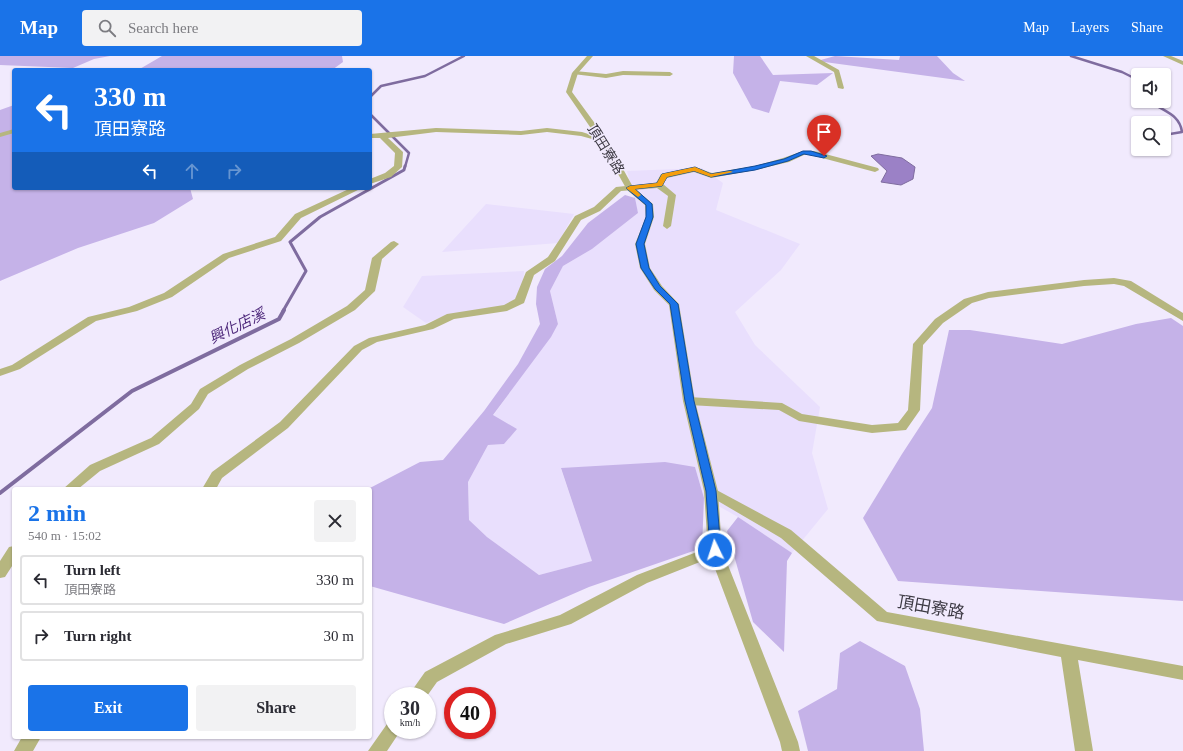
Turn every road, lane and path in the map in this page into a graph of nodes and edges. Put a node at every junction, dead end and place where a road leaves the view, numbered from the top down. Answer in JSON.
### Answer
{"nodes":[{"id":1,"x":590,"y":56,"type":"edge"},
{"id":2,"x":809,"y":56,"type":"edge"},
{"id":3,"x":1166,"y":56,"type":"edge"},
{"id":4,"x":1183,"y":63,"type":"edge"},
{"id":5,"x":574,"y":73,"type":"junction"},
{"id":6,"x":670,"y":74,"type":"dead end"},
{"id":7,"x":841,"y":88,"type":"dead end"},
{"id":8,"x":12,"y":132,"type":"edge"},
{"id":9,"x":0,"y":135,"type":"edge"},
{"id":10,"x":372,"y":136,"type":"edge"},
{"id":11,"x":382,"y":136,"type":"junction"},
{"id":12,"x":603,"y":140,"type":"junction"},
{"id":13,"x":875,"y":170,"type":"dead end"},
{"id":14,"x":372,"y":181,"type":"edge"},
{"id":15,"x":659,"y":185,"type":"junction"},
{"id":16,"x":630,"y":188,"type":"junction"},
{"id":17,"x":354,"y":190,"type":"edge"},
{"id":18,"x":667,"y":226,"type":"dead end"},
{"id":19,"x":394,"y":244,"type":"dead end"},
{"id":20,"x":1183,"y":318,"type":"edge"},
{"id":21,"x":0,"y":373,"type":"edge"},
{"id":22,"x":689,"y":401,"type":"junction"},
{"id":23,"x":72,"y":487,"type":"edge"},
{"id":24,"x":210,"y":487,"type":"edge"},
{"id":25,"x":711,"y":491,"type":"junction"},
{"id":26,"x":715,"y":550,"type":"junction"},
{"id":27,"x":12,"y":554,"type":"edge"},
{"id":28,"x":0,"y":573,"type":"edge"},
{"id":29,"x":1068,"y":651,"type":"junction"},
{"id":30,"x":1183,"y":673,"type":"edge"},
{"id":31,"x":424,"y":687,"type":"edge"},
{"id":32,"x":31,"y":739,"type":"edge"},
{"id":33,"x":386,"y":739,"type":"edge"},
{"id":34,"x":23,"y":751,"type":"edge"},
{"id":35,"x":377,"y":751,"type":"edge"},
{"id":36,"x":791,"y":751,"type":"edge"},
{"id":37,"x":1084,"y":751,"type":"edge"}],
"edges":[{"from":1,"to":5,"type":"street","name":"頂田寮路"},
{"from":2,"to":7,"type":"street"},
{"from":3,"to":4,"type":"street"},
{"from":5,"to":6,"type":"street"},
{"from":5,"to":12,"type":"street","name":"頂田寮路"},
{"from":8,"to":9,"type":"street"},
{"from":10,"to":11,"type":"street"},
{"from":11,"to":12,"type":"street"},
{"from":11,"to":14,"type":"street"},
{"from":12,"to":16,"type":"street","name":"頂田寮路"},
{"from":13,"to":15,"type":"street"},
{"from":15,"to":16,"type":"street"},
{"from":15,"to":18,"type":"street"},
{"from":16,"to":22,"type":"street","name":"頂田寮路"},
{"from":16,"to":24,"type":"street"},
{"from":17,"to":21,"type":"street"},
{"from":19,"to":23,"type":"street"},
{"from":20,"to":22,"type":"street"},
{"from":22,"to":25,"type":"street","name":"頂田寮路"},
{"from":25,"to":26,"type":"street","name":"頂田寮路"},
{"from":25,"to":29,"type":"street","name":"頂田寮路"},
{"from":26,"to":31,"type":"street"},
{"from":26,"to":36,"type":"street","name":"頂田寮路"},
{"from":27,"to":28,"type":"street"},
{"from":29,"to":30,"type":"street","name":"頂田寮路"},
{"from":29,"to":37,"type":"street"},
{"from":32,"to":34,"type":"street"},
{"from":33,"to":35,"type":"street"}]}
